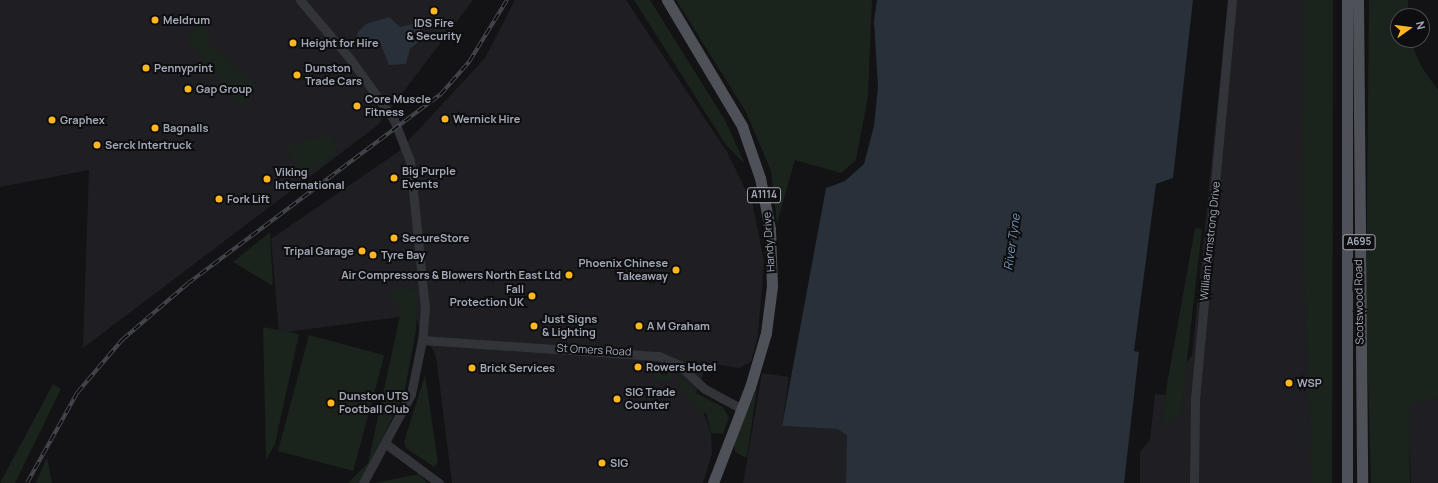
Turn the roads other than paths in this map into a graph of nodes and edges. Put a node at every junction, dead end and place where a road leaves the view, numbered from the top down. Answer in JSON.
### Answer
{"nodes":[{"id":1,"x":300,"y":0,"type":"edge"},
{"id":2,"x":667,"y":0,"type":"edge"},
{"id":3,"x":1232,"y":0,"type":"edge"},
{"id":4,"x":1347,"y":0,"type":"edge"},
{"id":5,"x":1358,"y":0,"type":"edge"},
{"id":6,"x":422,"y":340,"type":"junction"},
{"id":7,"x":742,"y":409,"type":"junction"},
{"id":8,"x":386,"y":444,"type":"junction"},
{"id":9,"x":364,"y":483,"type":"edge"},
{"id":10,"x":439,"y":483,"type":"edge"},
{"id":11,"x":713,"y":483,"type":"edge"},
{"id":12,"x":1194,"y":483,"type":"edge"},
{"id":13,"x":1347,"y":483,"type":"edge"},
{"id":14,"x":1362,"y":483,"type":"edge"}],
"edges":[{"from":1,"to":6,"type":"street"},
{"from":2,"to":7,"type":"main road","name":"Handy Drive","number":"A1114"},
{"from":3,"to":12,"type":"street","name":"William Armstrong Drive"},
{"from":4,"to":13,"type":"main road","name":"Scotswood Road","number":"A695"},
{"from":5,"to":14,"type":"main road","name":"Scotswood Road","number":"A695"},
{"from":6,"to":7,"type":"street","name":"St Omers Road"},
{"from":6,"to":8,"type":"street"},
{"from":7,"to":11,"type":"main road","number":"A1114"},
{"from":8,"to":9,"type":"street"},
{"from":8,"to":10,"type":"street"}]}
